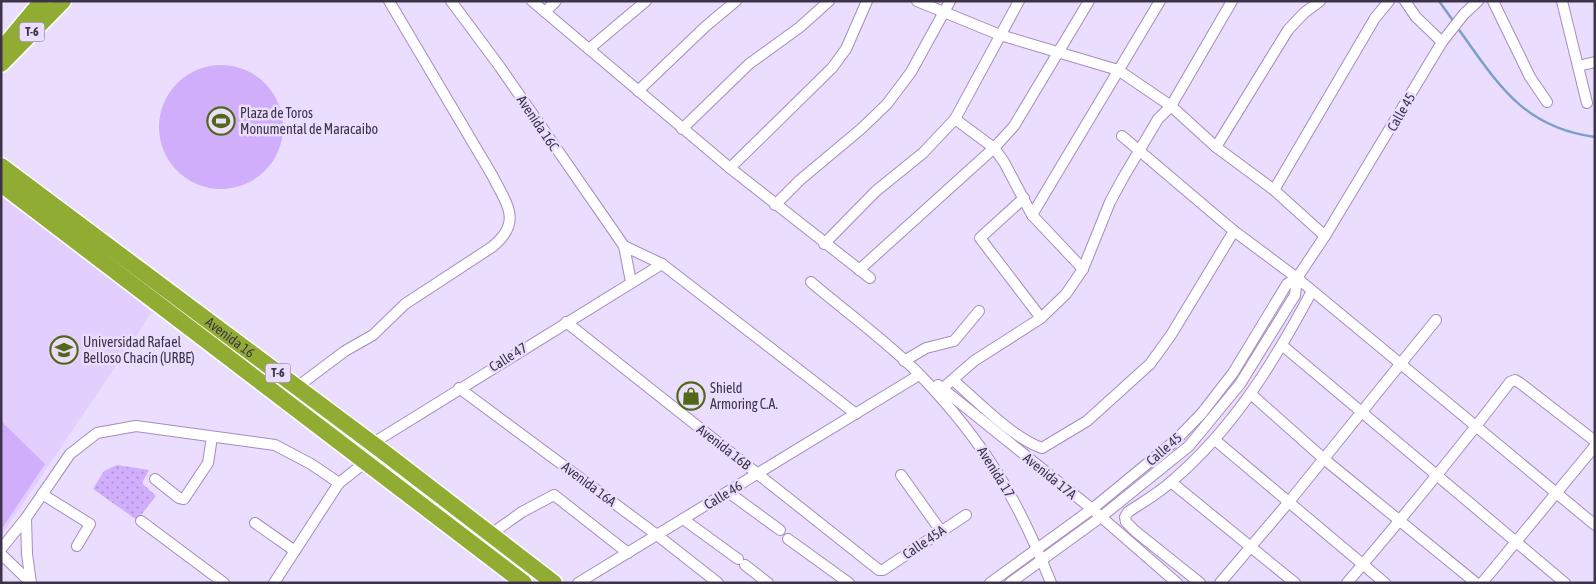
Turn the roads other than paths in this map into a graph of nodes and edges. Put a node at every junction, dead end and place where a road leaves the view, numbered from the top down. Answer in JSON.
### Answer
{"nodes":[{"id":1,"x":42,"y":1,"type":"edge"},
{"id":2,"x":63,"y":1,"type":"edge"},
{"id":3,"x":389,"y":1,"type":"edge"},
{"id":4,"x":451,"y":1,"type":"edge"},
{"id":5,"x":532,"y":1,"type":"edge"},
{"id":6,"x":556,"y":1,"type":"edge"},
{"id":7,"x":646,"y":1,"type":"edge"},
{"id":8,"x":736,"y":1,"type":"edge"},
{"id":9,"x":829,"y":1,"type":"edge"},
{"id":10,"x":867,"y":1,"type":"edge"},
{"id":11,"x":917,"y":1,"type":"edge"},
{"id":12,"x":1019,"y":1,"type":"edge"},
{"id":13,"x":1089,"y":1,"type":"edge"},
{"id":14,"x":1160,"y":1,"type":"edge"},
{"id":15,"x":1232,"y":1,"type":"edge"},
{"id":16,"x":1320,"y":1,"type":"edge"},
{"id":17,"x":1389,"y":1,"type":"edge"},
{"id":18,"x":1405,"y":1,"type":"edge"},
{"id":19,"x":1478,"y":1,"type":"edge"},
{"id":20,"x":1493,"y":1,"type":"edge"},
{"id":21,"x":1562,"y":1,"type":"edge"},
{"id":22,"x":947,"y":6,"type":"edge"},
{"id":23,"x":545,"y":12,"type":"junction"},
{"id":24,"x":1000,"y":35,"type":"junction"},
{"id":25,"x":1442,"y":42,"type":"junction"},
{"id":26,"x":589,"y":49,"type":"junction"},
{"id":27,"x":1,"y":50,"type":"edge"},
{"id":28,"x":1057,"y":54,"type":"junction"},
{"id":29,"x":1595,"y":62,"type":"edge"},
{"id":30,"x":1,"y":64,"type":"edge"},
{"id":31,"x":1578,"y":66,"type":"junction"},
{"id":32,"x":1118,"y":70,"type":"junction"},
{"id":33,"x":638,"y":90,"type":"junction"},
{"id":34,"x":1547,"y":102,"type":"dead end"},
{"id":35,"x":1587,"y":103,"type":"dead end"},
{"id":36,"x":1172,"y":106,"type":"junction"},
{"id":37,"x":955,"y":119,"type":"junction"},
{"id":38,"x":682,"y":128,"type":"junction"},
{"id":39,"x":1122,"y":136,"type":"dead end"},
{"id":40,"x":1216,"y":146,"type":"junction"},
{"id":41,"x":994,"y":148,"type":"junction"},
{"id":42,"x":1141,"y":151,"type":"junction"},
{"id":43,"x":1,"y":166,"type":"edge"},
{"id":44,"x":730,"y":168,"type":"junction"},
{"id":45,"x":1,"y":184,"type":"edge"},
{"id":46,"x":1274,"y":190,"type":"junction"},
{"id":47,"x":1024,"y":198,"type":"junction"},
{"id":48,"x":775,"y":205,"type":"junction"},
{"id":49,"x":1032,"y":215,"type":"junction"},
{"id":50,"x":1234,"y":231,"type":"junction"},
{"id":51,"x":1326,"y":236,"type":"junction"},
{"id":52,"x":824,"y":244,"type":"junction"},
{"id":53,"x":624,"y":246,"type":"junction"},
{"id":54,"x":662,"y":264,"type":"junction"},
{"id":55,"x":1082,"y":269,"type":"junction"},
{"id":56,"x":859,"y":270,"type":"junction"},
{"id":57,"x":870,"y":278,"type":"dead end"},
{"id":58,"x":1297,"y":278,"type":"junction"},
{"id":59,"x":631,"y":282,"type":"junction"},
{"id":60,"x":811,"y":282,"type":"dead end"},
{"id":61,"x":1312,"y":291,"type":"junction"},
{"id":62,"x":979,"y":311,"type":"dead end"},
{"id":63,"x":1041,"y":318,"type":"junction"},
{"id":64,"x":1436,"y":320,"type":"dead end"},
{"id":65,"x":566,"y":322,"type":"junction"},
{"id":66,"x":1283,"y":346,"type":"junction"},
{"id":67,"x":904,"y":361,"type":"junction"},
{"id":68,"x":1401,"y":365,"type":"junction"},
{"id":69,"x":920,"y":375,"type":"junction"},
{"id":70,"x":953,"y":380,"type":"junction"},
{"id":71,"x":297,"y":388,"type":"junction"},
{"id":72,"x":459,"y":388,"type":"junction"},
{"id":73,"x":943,"y":388,"type":"junction"},
{"id":74,"x":1252,"y":395,"type":"junction"},
{"id":75,"x":1362,"y":412,"type":"junction"},
{"id":76,"x":856,"y":414,"type":"junction"},
{"id":77,"x":1476,"y":427,"type":"junction"},
{"id":78,"x":212,"y":437,"type":"junction"},
{"id":79,"x":1215,"y":440,"type":"junction"},
{"id":80,"x":1595,"y":441,"type":"edge"},
{"id":81,"x":376,"y":446,"type":"junction"},
{"id":82,"x":1595,"y":446,"type":"edge"},
{"id":83,"x":362,"y":458,"type":"junction"},
{"id":84,"x":1324,"y":458,"type":"junction"},
{"id":85,"x":758,"y":474,"type":"junction"},
{"id":86,"x":901,"y":475,"type":"dead end"},
{"id":87,"x":1437,"y":477,"type":"junction"},
{"id":88,"x":155,"y":479,"type":"dead end"},
{"id":89,"x":1171,"y":482,"type":"junction"},
{"id":90,"x":339,"y":483,"type":"junction"},
{"id":91,"x":728,"y":492,"type":"junction"},
{"id":92,"x":1555,"y":492,"type":"junction"},
{"id":93,"x":42,"y":494,"type":"junction"},
{"id":94,"x":1288,"y":503,"type":"junction"},
{"id":95,"x":1092,"y":509,"type":"junction"},
{"id":96,"x":966,"y":515,"type":"dead end"},
{"id":97,"x":1101,"y":517,"type":"junction"},
{"id":98,"x":26,"y":518,"type":"junction"},
{"id":99,"x":684,"y":519,"type":"junction"},
{"id":100,"x":1399,"y":519,"type":"junction"},
{"id":101,"x":141,"y":521,"type":"dead end"},
{"id":102,"x":255,"y":523,"type":"dead end"},
{"id":103,"x":1595,"y":525,"type":"edge"},
{"id":104,"x":780,"y":530,"type":"dead end"},
{"id":105,"x":940,"y":531,"type":"junction"},
{"id":106,"x":491,"y":534,"type":"junction"},
{"id":107,"x":657,"y":535,"type":"junction"},
{"id":108,"x":788,"y":539,"type":"dead end"},
{"id":109,"x":1516,"y":542,"type":"junction"},
{"id":110,"x":78,"y":546,"type":"dead end"},
{"id":111,"x":1250,"y":546,"type":"junction"},
{"id":112,"x":1,"y":549,"type":"edge"},
{"id":113,"x":1038,"y":550,"type":"junction"},
{"id":114,"x":295,"y":551,"type":"junction"},
{"id":115,"x":628,"y":553,"type":"junction"},
{"id":116,"x":1,"y":554,"type":"edge"},
{"id":117,"x":1042,"y":561,"type":"junction"},
{"id":118,"x":1363,"y":564,"type":"junction"},
{"id":119,"x":883,"y":570,"type":"joint"},
{"id":120,"x":30,"y":582,"type":"edge"},
{"id":121,"x":224,"y":583,"type":"edge"},
{"id":122,"x":274,"y":583,"type":"edge"},
{"id":123,"x":524,"y":583,"type":"edge"},
{"id":124,"x":554,"y":583,"type":"edge"},
{"id":125,"x":578,"y":583,"type":"edge"},
{"id":126,"x":718,"y":583,"type":"edge"},
{"id":127,"x":768,"y":583,"type":"edge"},
{"id":128,"x":849,"y":583,"type":"edge"},
{"id":129,"x":990,"y":583,"type":"edge"},
{"id":130,"x":1010,"y":583,"type":"edge"},
{"id":131,"x":1051,"y":583,"type":"edge"},
{"id":132,"x":1177,"y":583,"type":"edge"},
{"id":133,"x":1200,"y":583,"type":"edge"},
{"id":134,"x":1220,"y":583,"type":"edge"},
{"id":135,"x":1295,"y":583,"type":"edge"},
{"id":136,"x":1347,"y":583,"type":"edge"},
{"id":137,"x":1385,"y":583,"type":"edge"},
{"id":138,"x":1476,"y":583,"type":"edge"},
{"id":139,"x":1482,"y":583,"type":"edge"},
{"id":140,"x":1565,"y":583,"type":"edge"}],
"edges":[{"from":1,"to":27,"type":"highway","number":"T-6"},
{"from":2,"to":30,"type":"highway","number":"T-6"},
{"from":3,"to":71,"type":"street"},
{"from":4,"to":53,"type":"street","name":"Avenida 16C"},
{"from":5,"to":23,"type":"street"},
{"from":6,"to":23,"type":"street"},
{"from":7,"to":26,"type":"street"},
{"from":8,"to":33,"type":"street"},
{"from":9,"to":38,"type":"street"},
{"from":10,"to":44,"type":"street"},
{"from":11,"to":22,"type":"street"},
{"from":12,"to":24,"type":"street"},
{"from":13,"to":28,"type":"street"},
{"from":14,"to":32,"type":"street"},
{"from":15,"to":36,"type":"street"},
{"from":16,"to":40,"type":"street"},
{"from":17,"to":46,"type":"street"},
{"from":18,"to":25,"type":"street"},
{"from":19,"to":25,"type":"street","name":"Calle 45"},
{"from":20,"to":34,"type":"street"},
{"from":21,"to":31,"type":"street"},
{"from":22,"to":24,"type":"street"},
{"from":22,"to":48,"type":"street"},
{"from":23,"to":26,"type":"street"},
{"from":24,"to":28,"type":"street"},
{"from":24,"to":37,"type":"street"},
{"from":25,"to":51,"type":"street","name":"Calle 45"},
{"from":26,"to":33,"type":"street"},
{"from":28,"to":32,"type":"street"},
{"from":28,"to":41,"type":"street"},
{"from":29,"to":31,"type":"street"},
{"from":31,"to":35,"type":"street"},
{"from":32,"to":36,"type":"street"},
{"from":32,"to":49,"type":"street"},
{"from":33,"to":38,"type":"street"},
{"from":36,"to":40,"type":"street"},
{"from":36,"to":42,"type":"street"},
{"from":37,"to":41,"type":"street"},
{"from":37,"to":52,"type":"street"},
{"from":38,"to":44,"type":"street"},
{"from":39,"to":42,"type":"street"},
{"from":40,"to":46,"type":"street"},
{"from":41,"to":47,"type":"street"},
{"from":41,"to":56,"type":"street"},
{"from":42,"to":50,"type":"street"},
{"from":42,"to":55,"type":"street"},
{"from":43,"to":71,"type":"highway","name":"Avenida 16","number":"T-6"},
{"from":44,"to":48,"type":"street"},
{"from":45,"to":83,"type":"highway","name":"Avenida 16","number":"T-6"},
{"from":46,"to":51,"type":"street"},
{"from":47,"to":49,"type":"street"},
{"from":47,"to":63,"type":"street"},
{"from":48,"to":52,"type":"street"},
{"from":49,"to":55,"type":"street"},
{"from":50,"to":58,"type":"street"},
{"from":50,"to":70,"type":"street"},
{"from":51,"to":58,"type":"street","name":"Calle 45"},
{"from":52,"to":56,"type":"street"},
{"from":53,"to":54,"type":"street"},
{"from":53,"to":59,"type":"street"},
{"from":54,"to":59,"type":"street","name":"Calle 47"},
{"from":54,"to":76,"type":"street"},
{"from":55,"to":63,"type":"street"},
{"from":56,"to":57,"type":"street"},
{"from":58,"to":61,"type":"street"},
{"from":58,"to":95,"type":"street","name":"Calle 45"},
{"from":58,"to":97,"type":"street","name":"Calle 45"},
{"from":59,"to":65,"type":"street","name":"Calle 47"},
{"from":60,"to":67,"type":"street"},
{"from":61,"to":66,"type":"street"},
{"from":61,"to":68,"type":"street"},
{"from":62,"to":67,"type":"street"},
{"from":63,"to":70,"type":"street"},
{"from":64,"to":68,"type":"street"},
{"from":65,"to":72,"type":"street","name":"Calle 47"},
{"from":65,"to":85,"type":"street","name":"Avenida 16B"},
{"from":66,"to":74,"type":"street"},
{"from":66,"to":75,"type":"street"},
{"from":67,"to":69,"type":"street"},
{"from":68,"to":75,"type":"street"},
{"from":68,"to":77,"type":"street"},
{"from":69,"to":73,"type":"street","name":"Avenida 17A"},
{"from":69,"to":76,"type":"street","name":"Calle 46"},
{"from":69,"to":113,"type":"street","name":"Avenida 17"},
{"from":70,"to":73,"type":"street"},
{"from":71,"to":81,"type":"highway","name":"Avenida 16","number":"T-6"},
{"from":72,"to":81,"type":"street","name":"Calle 47"},
{"from":72,"to":107,"type":"street","name":"Avenida 16A"},
{"from":73,"to":95,"type":"street","name":"Avenida 17A"},
{"from":74,"to":79,"type":"street"},
{"from":74,"to":84,"type":"street"},
{"from":75,"to":84,"type":"street"},
{"from":75,"to":87,"type":"street"},
{"from":76,"to":85,"type":"street","name":"Calle 46"},
{"from":77,"to":80,"type":"street"},
{"from":77,"to":87,"type":"street"},
{"from":77,"to":92,"type":"street"},
{"from":78,"to":88,"type":"street"},
{"from":78,"to":90,"type":"street"},
{"from":78,"to":93,"type":"street"},
{"from":79,"to":89,"type":"street"},
{"from":79,"to":94,"type":"street"},
{"from":81,"to":83,"type":"street","name":"Calle 47"},
{"from":81,"to":106,"type":"highway","name":"Avenida 16","number":"T-6"},
{"from":82,"to":92,"type":"street"},
{"from":83,"to":90,"type":"street","name":"Calle 47"},
{"from":83,"to":123,"type":"highway","name":"Avenida 16","number":"T-6"},
{"from":84,"to":94,"type":"street"},
{"from":84,"to":100,"type":"street"},
{"from":85,"to":91,"type":"street","name":"Calle 46"},
{"from":85,"to":119,"type":"street","name":"Avenida 16B"},
{"from":86,"to":105,"type":"street"},
{"from":87,"to":100,"type":"street"},
{"from":87,"to":109,"type":"street"},
{"from":89,"to":111,"type":"street"},
{"from":89,"to":133,"type":"street"},
{"from":90,"to":114,"type":"street"},
{"from":91,"to":99,"type":"street","name":"Calle 46"},
{"from":91,"to":104,"type":"street"},
{"from":92,"to":103,"type":"street"},
{"from":92,"to":109,"type":"street"},
{"from":93,"to":98,"type":"street"},
{"from":93,"to":110,"type":"street"},
{"from":94,"to":111,"type":"street"},
{"from":94,"to":118,"type":"street"},
{"from":95,"to":97,"type":"street","name":"Avenida 17A"},
{"from":95,"to":113,"type":"street","name":"Calle 45"},
{"from":96,"to":105,"type":"street","name":"Calle 45A"},
{"from":97,"to":117,"type":"street","name":"Calle 45"},
{"from":97,"to":132,"type":"street","name":"Avenida 17A"},
{"from":98,"to":112,"type":"street"},
{"from":98,"to":120,"type":"street"},
{"from":99,"to":107,"type":"street","name":"Calle 46"},
{"from":99,"to":127,"type":"street"},
{"from":100,"to":118,"type":"street"},
{"from":100,"to":138,"type":"street"},
{"from":101,"to":121,"type":"street"},
{"from":102,"to":114,"type":"street"},
{"from":105,"to":119,"type":"street","name":"Calle 45A"},
{"from":106,"to":115,"type":"street"},
{"from":106,"to":124,"type":"highway","name":"Avenida 16","number":"T-6"},
{"from":107,"to":115,"type":"street","name":"Calle 46"},
{"from":107,"to":126,"type":"street","name":"Avenida 16A"},
{"from":108,"to":128,"type":"street"},
{"from":109,"to":139,"type":"street"},
{"from":109,"to":140,"type":"street"},
{"from":111,"to":134,"type":"street"},
{"from":111,"to":135,"type":"street"},
{"from":113,"to":117,"type":"street","name":"Avenida 17"},
{"from":113,"to":129,"type":"street","name":"Calle 45"},
{"from":114,"to":122,"type":"street"},
{"from":115,"to":125,"type":"street","name":"Calle 46"},
{"from":116,"to":120,"type":"street"},
{"from":117,"to":130,"type":"street","name":"Calle 45"},
{"from":117,"to":131,"type":"street","name":"Avenida 17"},
{"from":118,"to":136,"type":"street"},
{"from":118,"to":137,"type":"street"}]}
